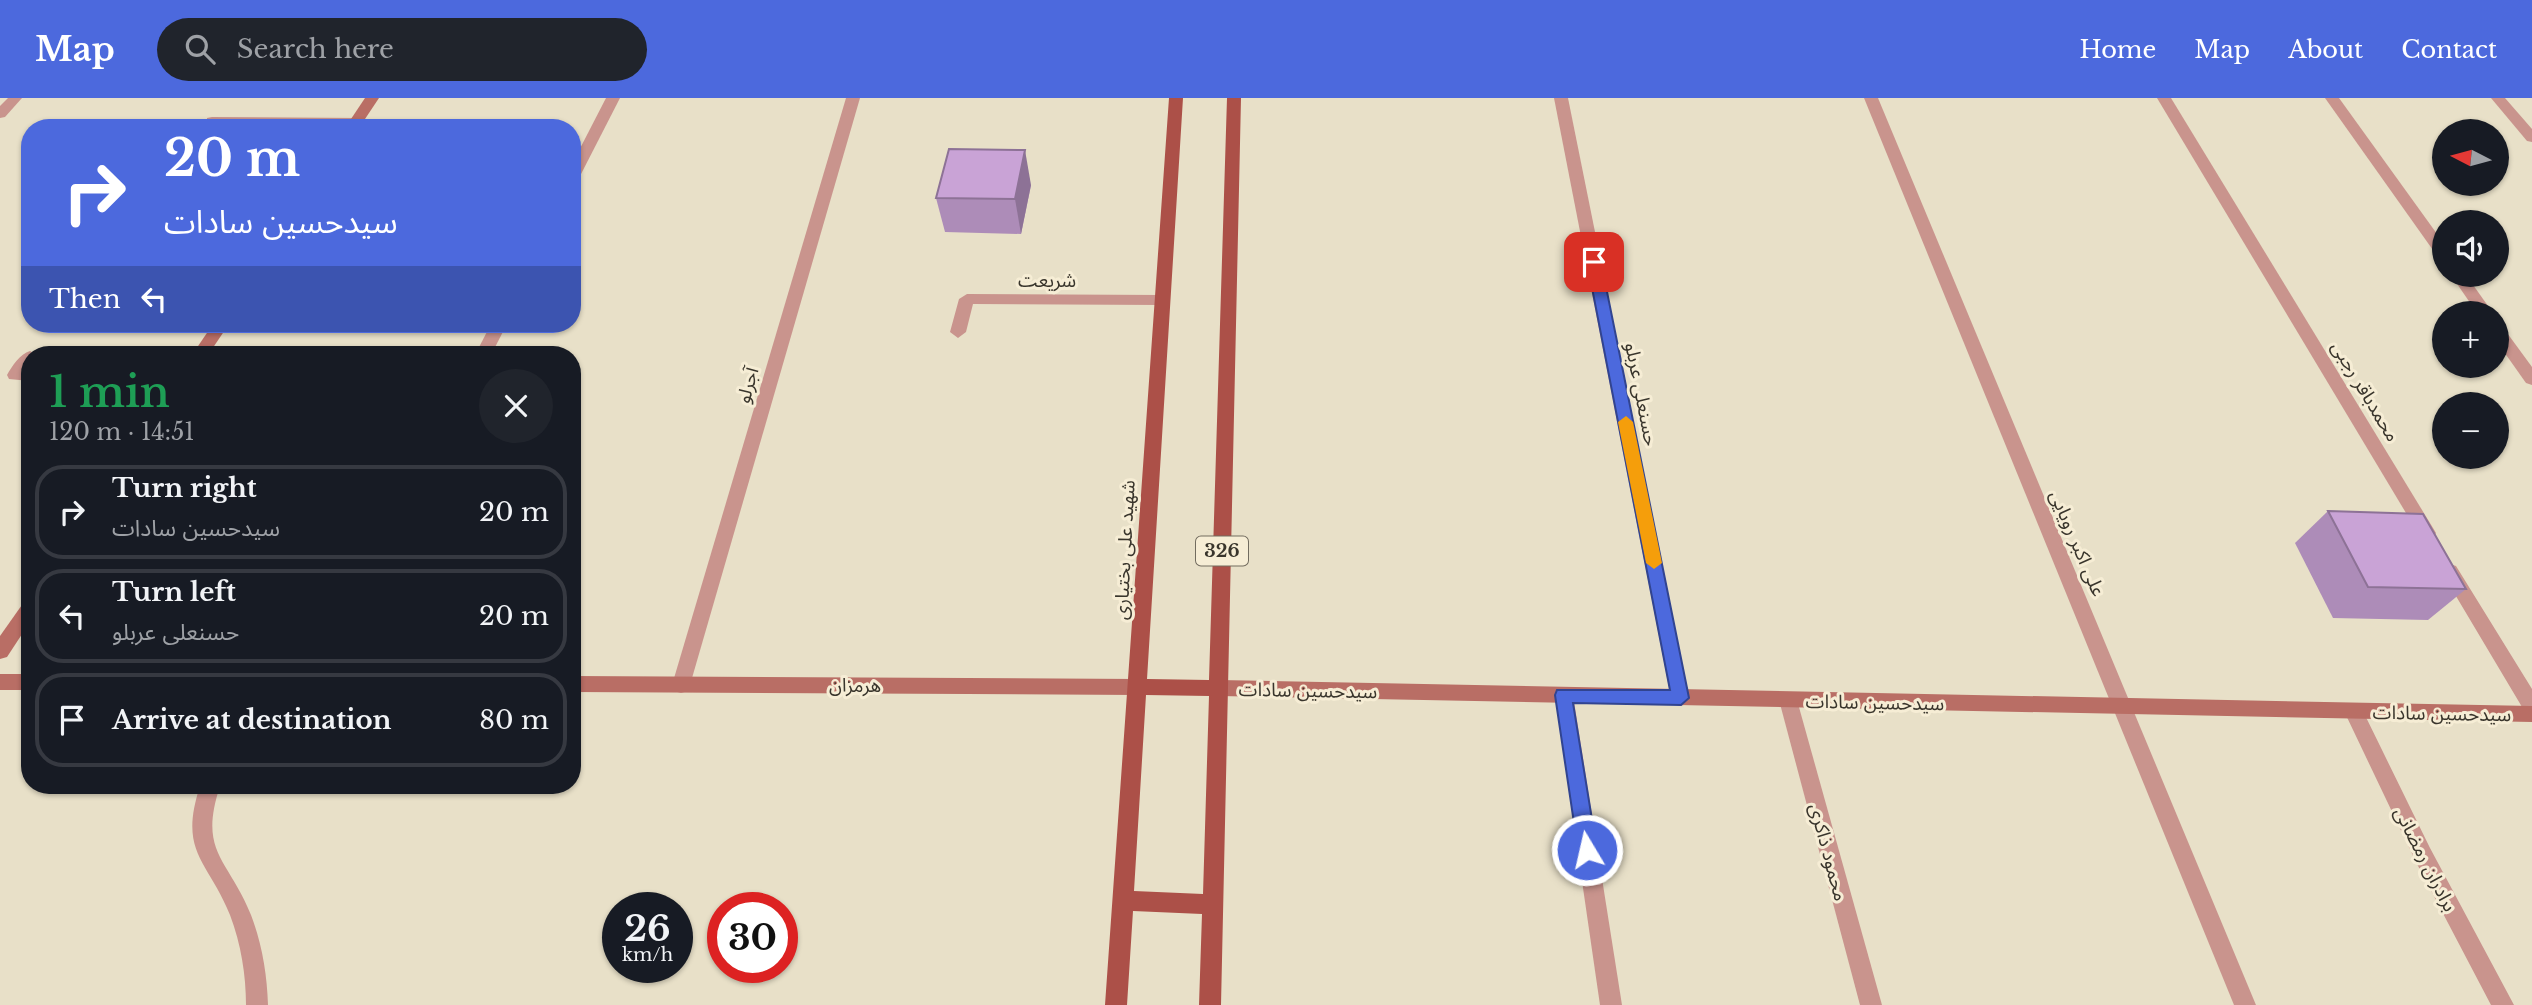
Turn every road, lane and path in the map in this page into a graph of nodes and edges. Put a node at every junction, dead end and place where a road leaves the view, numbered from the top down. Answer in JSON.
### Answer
{"nodes":[{"id":1,"x":15,"y":98,"type":"edge"},
{"id":2,"x":372,"y":98,"type":"edge"},
{"id":3,"x":613,"y":98,"type":"edge"},
{"id":4,"x":853,"y":98,"type":"edge"},
{"id":5,"x":1176,"y":98,"type":"edge"},
{"id":6,"x":1234,"y":98,"type":"edge"},
{"id":7,"x":1561,"y":98,"type":"edge"},
{"id":8,"x":1871,"y":98,"type":"edge"},
{"id":9,"x":2164,"y":98,"type":"edge"},
{"id":10,"x":2332,"y":98,"type":"edge"},
{"id":11,"x":2498,"y":98,"type":"edge"},
{"id":12,"x":0,"y":114,"type":"edge"},
{"id":13,"x":358,"y":119,"type":"edge"},
{"id":14,"x":2532,"y":138,"type":"edge"},
{"id":15,"x":581,"y":160,"type":"edge"},
{"id":16,"x":2432,"y":238,"type":"edge"},
{"id":17,"x":1162,"y":300,"type":"junction"},
{"id":18,"x":958,"y":332,"type":"dead end"},
{"id":19,"x":2509,"y":347,"type":"edge"},
{"id":20,"x":2532,"y":379,"type":"edge"},
{"id":21,"x":21,"y":620,"type":"edge"},
{"id":22,"x":0,"y":651,"type":"edge"},
{"id":23,"x":0,"y":682,"type":"edge"},
{"id":24,"x":21,"y":682,"type":"edge"},
{"id":25,"x":581,"y":684,"type":"edge"},
{"id":26,"x":681,"y":685,"type":"junction"},
{"id":27,"x":1138,"y":687,"type":"junction"},
{"id":28,"x":1219,"y":688,"type":"junction"},
{"id":29,"x":1563,"y":695,"type":"junction"},
{"id":30,"x":1681,"y":698,"type":"junction"},
{"id":31,"x":1788,"y":700,"type":"junction"},
{"id":32,"x":2532,"y":706,"type":"edge"},
{"id":33,"x":2124,"y":707,"type":"junction"},
{"id":34,"x":2353,"y":711,"type":"junction"},
{"id":35,"x":2532,"y":714,"type":"edge"},
{"id":36,"x":208,"y":794,"type":"edge"},
{"id":37,"x":1123,"y":901,"type":"junction"},
{"id":38,"x":1212,"y":904,"type":"junction"},
{"id":39,"x":257,"y":1005,"type":"edge"},
{"id":40,"x":1116,"y":1005,"type":"edge"},
{"id":41,"x":1210,"y":1005,"type":"edge"},
{"id":42,"x":1611,"y":1005,"type":"edge"},
{"id":43,"x":1871,"y":1005,"type":"edge"},
{"id":44,"x":2245,"y":1005,"type":"edge"},
{"id":45,"x":2503,"y":1005,"type":"edge"}],
"edges":[{"from":1,"to":12,"type":"street"},
{"from":2,"to":13,"type":"main road"},
{"from":3,"to":15,"type":"street"},
{"from":4,"to":26,"type":"street","name":"آجرلو"},
{"from":5,"to":17,"type":"main road","name":"شهید علی بختیاری"},
{"from":6,"to":28,"type":"main road","number":"326"},
{"from":7,"to":30,"type":"street","name":"حسنعلی عربلو"},
{"from":8,"to":33,"type":"street","name":"علی اکبر رویایی"},
{"from":9,"to":32,"type":"street","name":"محمدباقر رجبی"},
{"from":10,"to":16,"type":"street"},
{"from":11,"to":14,"type":"street"},
{"from":17,"to":18,"type":"street","name":"شریعت"},
{"from":17,"to":27,"type":"main road","name":"شهید علی بختیاری"},
{"from":19,"to":20,"type":"street"},
{"from":21,"to":22,"type":"main road"},
{"from":23,"to":24,"type":"main road"},
{"from":25,"to":26,"type":"main road","name":"هرمزان"},
{"from":26,"to":27,"type":"main road","name":"هرمزان"},
{"from":27,"to":28,"type":"main road"},
{"from":27,"to":37,"type":"main road","name":"شهید علی بختیاری"},
{"from":28,"to":29,"type":"main road","name":"سیدحسین سادات"},
{"from":28,"to":38,"type":"main road","number":"326"},
{"from":29,"to":30,"type":"main road","name":"سیدحسین سادات"},
{"from":29,"to":42,"type":"street"},
{"from":30,"to":31,"type":"main road","name":"سیدحسین سادات"},
{"from":31,"to":33,"type":"main road","name":"سیدحسین سادات"},
{"from":31,"to":43,"type":"street","name":"محمود ذاکری"},
{"from":33,"to":34,"type":"main road","name":"سیدحسین سادات"},
{"from":33,"to":44,"type":"street","name":"علی اکبر رویایی"},
{"from":34,"to":35,"type":"main road","name":"سیدحسین سادات"},
{"from":34,"to":45,"type":"street","name":"برادران رمضانی"},
{"from":36,"to":39,"type":"street"},
{"from":37,"to":38,"type":"main road"},
{"from":37,"to":40,"type":"main road","name":"شهید علی بختیاری"},
{"from":38,"to":41,"type":"main road","number":"326"}]}
